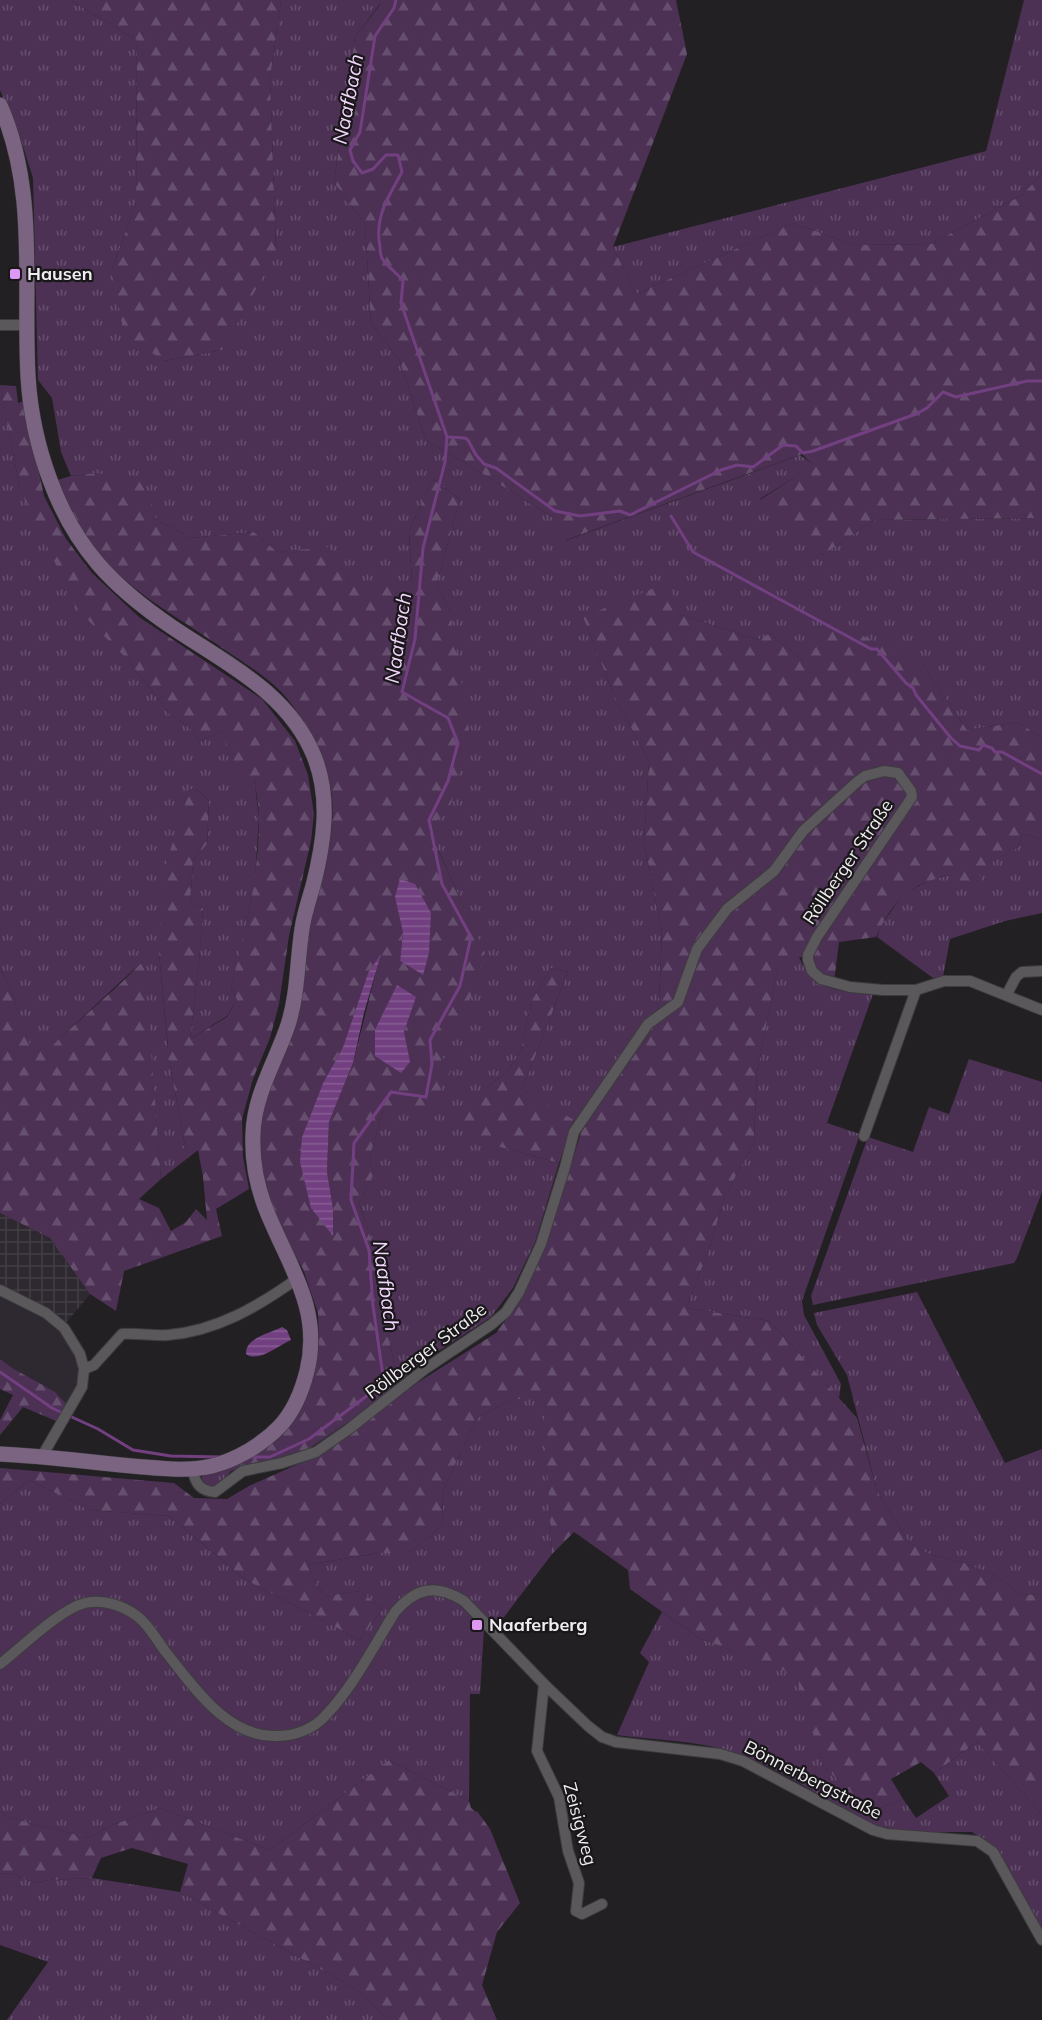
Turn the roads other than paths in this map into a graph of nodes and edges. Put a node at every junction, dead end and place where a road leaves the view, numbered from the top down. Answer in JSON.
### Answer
{"nodes":[{"id":1,"x":0,"y":105,"type":"edge"},
{"id":2,"x":0,"y":325,"type":"edge"},
{"id":3,"x":28,"y":325,"type":"junction"},
{"id":4,"x":1042,"y":971,"type":"edge"},
{"id":5,"x":916,"y":990,"type":"junction"},
{"id":6,"x":1007,"y":994,"type":"junction"},
{"id":7,"x":1042,"y":1010,"type":"edge"},
{"id":8,"x":864,"y":1136,"type":"dead end"},
{"id":9,"x":298,"y":1278,"type":"junction"},
{"id":10,"x":2,"y":1288,"type":"edge"},
{"id":11,"x":84,"y":1369,"type":"junction"},
{"id":12,"x":0,"y":1454,"type":"edge"},
{"id":13,"x":41,"y":1458,"type":"junction"},
{"id":14,"x":193,"y":1468,"type":"junction"},
{"id":15,"x":0,"y":1665,"type":"edge"},
{"id":16,"x":544,"y":1684,"type":"junction"},
{"id":17,"x":602,"y":1904,"type":"dead end"},
{"id":18,"x":1042,"y":1940,"type":"edge"}],
"edges":[{"from":1,"to":3,"type":"street"},
{"from":2,"to":3,"type":"street"},
{"from":3,"to":9,"type":"street"},
{"from":4,"to":6,"type":"street"},
{"from":5,"to":6,"type":"street","name":"Röllberger Straße"},
{"from":5,"to":8,"type":"street"},
{"from":5,"to":14,"type":"street","name":"Röllberger Straße"},
{"from":6,"to":7,"type":"street","name":"Röllberger Straße"},
{"from":9,"to":11,"type":"street"},
{"from":9,"to":14,"type":"street"},
{"from":10,"to":11,"type":"street"},
{"from":11,"to":13,"type":"street"},
{"from":12,"to":13,"type":"street"},
{"from":13,"to":14,"type":"street"},
{"from":15,"to":16,"type":"street","name":"Bönnerbergstraße"},
{"from":16,"to":17,"type":"street","name":"Zeisigweg"},
{"from":16,"to":18,"type":"street","name":"Bönnerbergstraße"}]}
